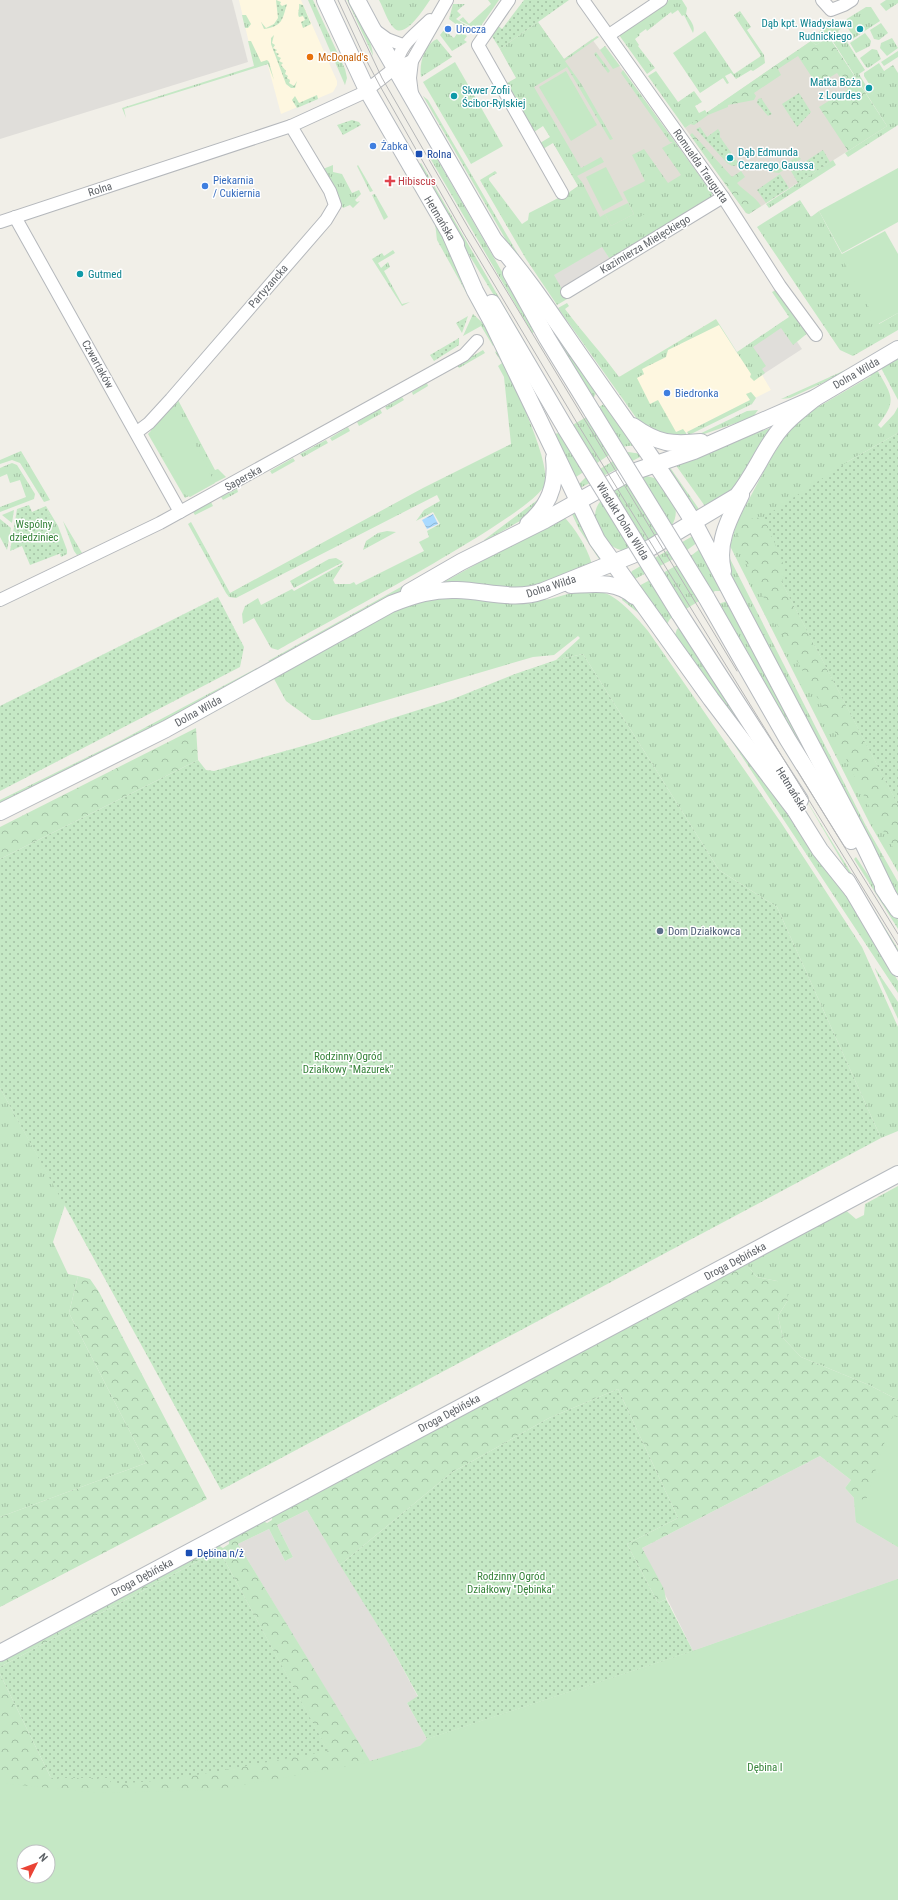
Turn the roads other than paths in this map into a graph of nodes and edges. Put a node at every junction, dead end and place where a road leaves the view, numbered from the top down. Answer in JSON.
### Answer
{"nodes":[{"id":1,"x":325,"y":0,"type":"edge"},
{"id":2,"x":357,"y":0,"type":"edge"},
{"id":3,"x":447,"y":0,"type":"edge"},
{"id":4,"x":509,"y":0,"type":"edge"},
{"id":5,"x":583,"y":0,"type":"edge"},
{"id":6,"x":661,"y":0,"type":"edge"},
{"id":7,"x":822,"y":0,"type":"edge"},
{"id":8,"x":852,"y":0,"type":"edge"},
{"id":9,"x":440,"y":10,"type":"junction"},
{"id":10,"x":372,"y":28,"type":"junction"},
{"id":11,"x":609,"y":35,"type":"junction"},
{"id":12,"x":403,"y":45,"type":"junction"},
{"id":13,"x":412,"y":61,"type":"junction"},
{"id":14,"x":395,"y":68,"type":"junction"},
{"id":15,"x":367,"y":90,"type":"junction"},
{"id":16,"x":412,"y":98,"type":"junction"},
{"id":17,"x":291,"y":126,"type":"junction"},
{"id":18,"x":562,"y":193,"type":"dead end"},
{"id":19,"x":723,"y":197,"type":"junction"},
{"id":20,"x":15,"y":217,"type":"junction"},
{"id":21,"x":0,"y":222,"type":"edge"},
{"id":22,"x":451,"y":236,"type":"junction"},
{"id":23,"x":496,"y":242,"type":"junction"},
{"id":24,"x":567,"y":292,"type":"dead end"},
{"id":25,"x":816,"y":335,"type":"dead end"},
{"id":26,"x":476,"y":341,"type":"dead end"},
{"id":27,"x":898,"y":349,"type":"edge"},
{"id":28,"x":815,"y":398,"type":"junction"},
{"id":29,"x":621,"y":414,"type":"junction"},
{"id":30,"x":566,"y":429,"type":"joint"},
{"id":31,"x":137,"y":432,"type":"junction"},
{"id":32,"x":713,"y":441,"type":"junction"},
{"id":33,"x":553,"y":452,"type":"junction"},
{"id":34,"x":656,"y":464,"type":"junction"},
{"id":35,"x":746,"y":485,"type":"junction"},
{"id":36,"x":578,"y":502,"type":"junction"},
{"id":37,"x":180,"y":512,"type":"junction"},
{"id":38,"x":694,"y":523,"type":"junction"},
{"id":39,"x":519,"y":531,"type":"junction"},
{"id":40,"x":614,"y":563,"type":"junction"},
{"id":41,"x":726,"y":582,"type":"junction"},
{"id":42,"x":557,"y":585,"type":"junction"},
{"id":43,"x":0,"y":600,"type":"edge"},
{"id":44,"x":392,"y":604,"type":"junction"},
{"id":45,"x":646,"y":607,"type":"junction"},
{"id":46,"x":679,"y":613,"type":"joint"},
{"id":47,"x":0,"y":812,"type":"edge"},
{"id":48,"x":852,"y":890,"type":"junction"},
{"id":49,"x":889,"y":897,"type":"junction"},
{"id":50,"x":898,"y":910,"type":"edge"},
{"id":51,"x":898,"y":968,"type":"edge"},
{"id":52,"x":898,"y":1174,"type":"edge"},
{"id":53,"x":0,"y":1653,"type":"edge"}],
"edges":[{"from":1,"to":15,"type":"main road","name":"Hetmańska"},
{"from":2,"to":10,"type":"main road"},
{"from":3,"to":9,"type":"street"},
{"from":4,"to":18,"type":"street"},
{"from":5,"to":11,"type":"street","name":"Romualda Traugutta"},
{"from":6,"to":11,"type":"street"},
{"from":7,"to":8,"type":"street"},
{"from":9,"to":12,"type":"street"},
{"from":9,"to":13,"type":"street"},
{"from":10,"to":12,"type":"street"},
{"from":10,"to":14,"type":"main road"},
{"from":11,"to":19,"type":"street","name":"Romualda Traugutta"},
{"from":12,"to":14,"type":"street"},
{"from":13,"to":14,"type":"street","name":"Rolna"},
{"from":13,"to":16,"type":"street"},
{"from":14,"to":15,"type":"street","name":"Rolna"},
{"from":14,"to":16,"type":"main road"},
{"from":15,"to":17,"type":"street","name":"Rolna"},
{"from":15,"to":22,"type":"main road","name":"Hetmańska"},
{"from":16,"to":23,"type":"main road"},
{"from":17,"to":20,"type":"street","name":"Rolna"},
{"from":17,"to":31,"type":"street","name":"Partyzancka"},
{"from":19,"to":24,"type":"street","name":"Kazimierza Mielęckiego"},
{"from":19,"to":25,"type":"street","name":"Romualda Traugutta"},
{"from":20,"to":21,"type":"street","name":"Rolna"},
{"from":20,"to":31,"type":"street","name":"Czwartaków"},
{"from":22,"to":30,"type":"main road","name":"Hetmańska"},
{"from":22,"to":33,"type":"main road"},
{"from":23,"to":29,"type":"main road"},
{"from":23,"to":49,"type":"main road","name":"Hetmańska","bridge":true},
{"from":26,"to":37,"type":"street","name":"Saperska"},
{"from":27,"to":28,"type":"main road","name":"Dolna Wilda"},
{"from":28,"to":32,"type":"main road","name":"Dolna Wilda"},
{"from":28,"to":35,"type":"main road","name":"Dolna Wilda"},
{"from":29,"to":32,"type":"main road"},
{"from":29,"to":34,"type":"main road"},
{"from":30,"to":46,"type":"main road","name":"Wiadukt Dolna Wilda","bridge":true},
{"from":31,"to":37,"type":"street","name":"Czwartaków"},
{"from":32,"to":34,"type":"main road","name":"Dolna Wilda"},
{"from":33,"to":36,"type":"main road"},
{"from":33,"to":39,"type":"main road"},
{"from":34,"to":36,"type":"main road","name":"Dolna Wilda"},
{"from":34,"to":38,"type":"main road"},
{"from":35,"to":38,"type":"main road","name":"Dolna Wilda"},
{"from":35,"to":41,"type":"main road"},
{"from":36,"to":39,"type":"main road","name":"Dolna Wilda"},
{"from":36,"to":40,"type":"main road"},
{"from":37,"to":43,"type":"street","name":"Saperska"},
{"from":38,"to":40,"type":"main road","name":"Dolna Wilda"},
{"from":38,"to":41,"type":"main road"},
{"from":39,"to":44,"type":"main road","name":"Dolna Wilda"},
{"from":40,"to":42,"type":"main road","name":"Dolna Wilda"},
{"from":40,"to":45,"type":"main road"},
{"from":41,"to":49,"type":"main road"},
{"from":42,"to":44,"type":"main road","name":"Dolna Wilda"},
{"from":42,"to":45,"type":"main road"},
{"from":44,"to":47,"type":"main road","name":"Dolna Wilda"},
{"from":45,"to":48,"type":"main road"},
{"from":46,"to":48,"type":"main road","name":"Hetmańska"},
{"from":48,"to":51,"type":"main road","name":"Hetmańska"},
{"from":49,"to":50,"type":"main road","name":"Hetmańska"},
{"from":52,"to":53,"type":"main road","name":"Droga Dębińska"}]}
